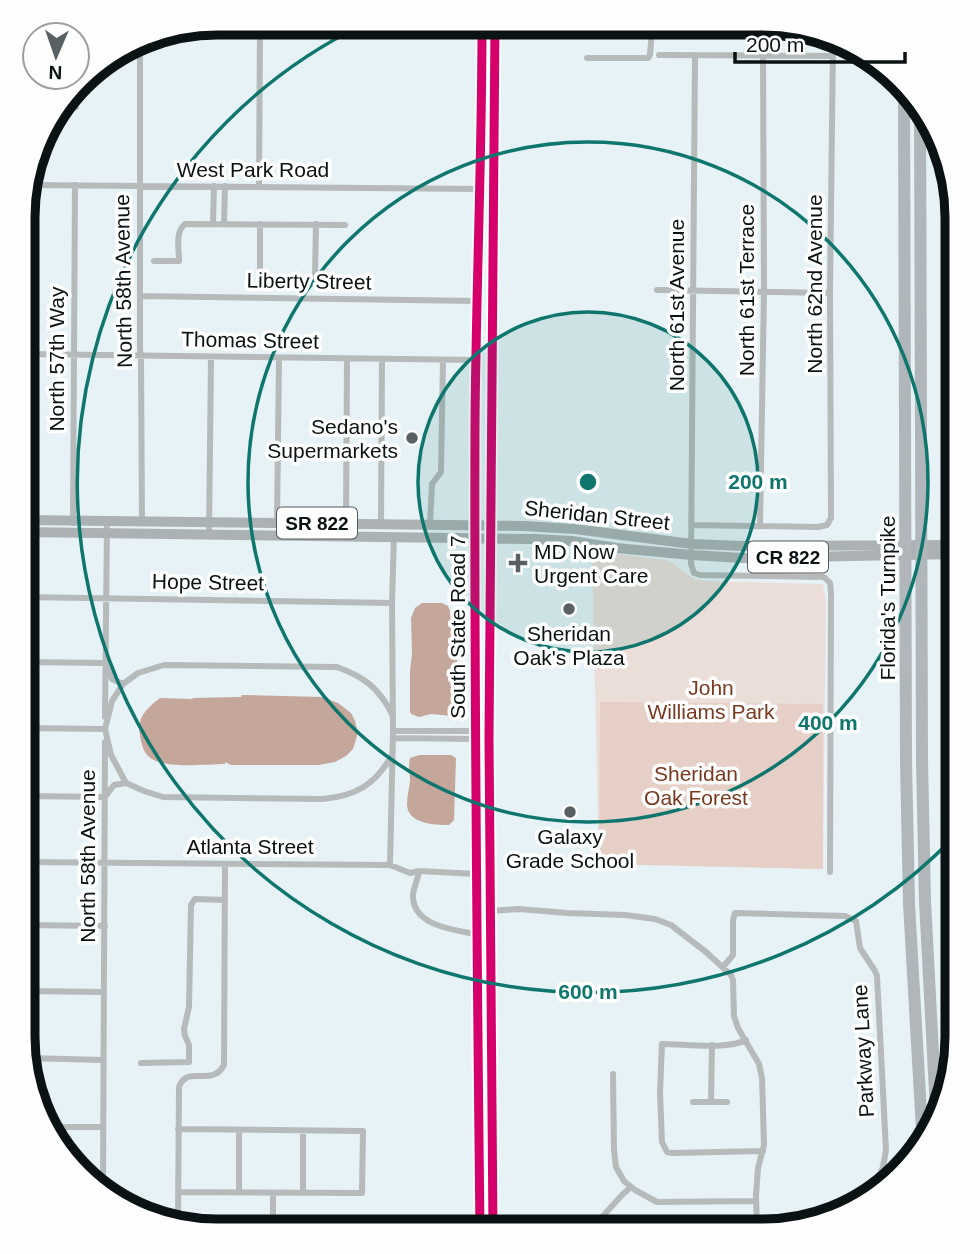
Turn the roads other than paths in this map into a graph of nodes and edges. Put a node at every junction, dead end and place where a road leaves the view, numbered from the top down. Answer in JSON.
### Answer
{"nodes":[{"id":1,"x":260,"y":35,"type":"edge"},
{"id":2,"x":482,"y":35,"type":"edge"},
{"id":3,"x":490,"y":35,"type":"edge"},
{"id":4,"x":495,"y":35,"type":"edge"},
{"id":5,"x":652,"y":35,"type":"edge"},
{"id":6,"x":495,"y":42,"type":"junction"},
{"id":7,"x":833,"y":50,"type":"edge"},
{"id":8,"x":140,"y":53,"type":"edge"},
{"id":9,"x":659,"y":55,"type":"dead end"},
{"id":10,"x":695,"y":55,"type":"junction"},
{"id":11,"x":763,"y":55,"type":"junction"},
{"id":12,"x":833,"y":56,"type":"junction"},
{"id":13,"x":587,"y":58,"type":"dead end"},
{"id":14,"x":76,"y":102,"type":"edge"},
{"id":15,"x":904,"y":102,"type":"edge"},
{"id":16,"x":76,"y":107,"type":"dead end"},
{"id":17,"x":920,"y":125,"type":"edge"},
{"id":18,"x":480,"y":143,"type":"junction"},
{"id":19,"x":493,"y":158,"type":"junction"},
{"id":20,"x":38,"y":185,"type":"edge"},
{"id":21,"x":75,"y":185,"type":"junction"},
{"id":22,"x":139,"y":186,"type":"junction"},
{"id":23,"x":214,"y":186,"type":"junction"},
{"id":24,"x":225,"y":186,"type":"junction"},
{"id":25,"x":259,"y":187,"type":"junction"},
{"id":26,"x":480,"y":189,"type":"junction"},
{"id":27,"x":493,"y":205,"type":"junction"},
{"id":28,"x":213,"y":224,"type":"junction"},
{"id":29,"x":224,"y":224,"type":"junction"},
{"id":30,"x":260,"y":224,"type":"junction"},
{"id":31,"x":316,"y":225,"type":"junction"},
{"id":32,"x":345,"y":225,"type":"dead end"},
{"id":33,"x":154,"y":261,"type":"dead end"},
{"id":34,"x":657,"y":290,"type":"dead end"},
{"id":35,"x":694,"y":290,"type":"junction"},
{"id":36,"x":764,"y":291,"type":"junction"},
{"id":37,"x":831,"y":293,"type":"junction"},
{"id":38,"x":140,"y":296,"type":"junction"},
{"id":39,"x":477,"y":301,"type":"junction"},
{"id":40,"x":35,"y":355,"type":"edge"},
{"id":41,"x":74,"y":355,"type":"junction"},
{"id":42,"x":141,"y":356,"type":"junction"},
{"id":43,"x":211,"y":357,"type":"junction"},
{"id":44,"x":279,"y":358,"type":"junction"},
{"id":45,"x":347,"y":359,"type":"junction"},
{"id":46,"x":382,"y":359,"type":"junction"},
{"id":47,"x":443,"y":360,"type":"junction"},
{"id":48,"x":475,"y":362,"type":"junction"},
{"id":49,"x":491,"y":375,"type":"junction"},
{"id":50,"x":35,"y":520,"type":"edge"},
{"id":51,"x":73,"y":521,"type":"junction"},
{"id":52,"x":107,"y":521,"type":"junction"},
{"id":53,"x":142,"y":521,"type":"junction"},
{"id":54,"x":209,"y":522,"type":"junction"},
{"id":55,"x":277,"y":522,"type":"junction"},
{"id":56,"x":346,"y":523,"type":"junction"},
{"id":57,"x":380,"y":523,"type":"junction"},
{"id":58,"x":430,"y":524,"type":"junction"},
{"id":59,"x":474,"y":525,"type":"junction"},
{"id":60,"x":491,"y":525,"type":"junction"},
{"id":61,"x":692,"y":525,"type":"junction"},
{"id":62,"x":760,"y":525,"type":"junction"},
{"id":63,"x":827,"y":525,"type":"joint"},
{"id":64,"x":35,"y":532,"type":"edge"},
{"id":65,"x":73,"y":533,"type":"junction"},
{"id":66,"x":107,"y":533,"type":"junction"},
{"id":67,"x":209,"y":534,"type":"junction"},
{"id":68,"x":394,"y":536,"type":"junction"},
{"id":69,"x":474,"y":538,"type":"junction"},
{"id":70,"x":491,"y":538,"type":"junction"},
{"id":71,"x":692,"y":544,"type":"junction"},
{"id":72,"x":945,"y":549,"type":"edge"},
{"id":73,"x":940,"y":550,"type":"junction"},
{"id":74,"x":884,"y":551,"type":"junction"},
{"id":75,"x":945,"y":551,"type":"edge"},
{"id":76,"x":692,"y":555,"type":"junction"},
{"id":77,"x":35,"y":597,"type":"edge"},
{"id":78,"x":107,"y":598,"type":"junction"},
{"id":79,"x":391,"y":603,"type":"junction"},
{"id":80,"x":35,"y":662,"type":"edge"},
{"id":81,"x":106,"y":663,"type":"junction"},
{"id":82,"x":123,"y":684,"type":"junction"},
{"id":83,"x":393,"y":716,"type":"junction"},
{"id":84,"x":35,"y":728,"type":"edge"},
{"id":85,"x":105,"y":729,"type":"junction"},
{"id":86,"x":393,"y":735,"type":"junction"},
{"id":87,"x":474,"y":735,"type":"junction"},
{"id":88,"x":392,"y":755,"type":"junction"},
{"id":89,"x":489,"y":757,"type":"junction"},
{"id":90,"x":126,"y":783,"type":"junction"},
{"id":91,"x":35,"y":796,"type":"edge"},
{"id":92,"x":105,"y":797,"type":"junction"},
{"id":93,"x":35,"y":862,"type":"edge"},
{"id":94,"x":105,"y":863,"type":"junction"},
{"id":95,"x":225,"y":864,"type":"junction"},
{"id":96,"x":390,"y":865,"type":"junction"},
{"id":97,"x":419,"y":871,"type":"junction"},
{"id":98,"x":830,"y":872,"type":"dead end"},
{"id":99,"x":476,"y":874,"type":"junction"},
{"id":100,"x":225,"y":900,"type":"junction"},
{"id":101,"x":490,"y":911,"type":"junction"},
{"id":102,"x":35,"y":925,"type":"edge"},
{"id":103,"x":105,"y":926,"type":"junction"},
{"id":104,"x":476,"y":934,"type":"junction"},
{"id":105,"x":723,"y":967,"type":"junction"},
{"id":106,"x":35,"y":991,"type":"edge"},
{"id":107,"x":104,"y":992,"type":"junction"},
{"id":108,"x":746,"y":1040,"type":"junction"},
{"id":109,"x":712,"y":1045,"type":"junction"},
{"id":110,"x":37,"y":1058,"type":"edge"},
{"id":111,"x":103,"y":1060,"type":"junction"},
{"id":112,"x":141,"y":1063,"type":"dead end"},
{"id":113,"x":613,"y":1074,"type":"dead end"},
{"id":114,"x":935,"y":1095,"type":"edge"},
{"id":115,"x":693,"y":1102,"type":"dead end"},
{"id":116,"x":711,"y":1102,"type":"junction"},
{"id":117,"x":727,"y":1102,"type":"dead end"},
{"id":118,"x":922,"y":1126,"type":"edge"},
{"id":119,"x":59,"y":1127,"type":"edge"},
{"id":120,"x":103,"y":1127,"type":"junction"},
{"id":121,"x":178,"y":1129,"type":"junction"},
{"id":122,"x":239,"y":1130,"type":"junction"},
{"id":123,"x":303,"y":1130,"type":"junction"},
{"id":124,"x":763,"y":1152,"type":"junction"},
{"id":125,"x":103,"y":1178,"type":"edge"},
{"id":126,"x":878,"y":1178,"type":"edge"},
{"id":127,"x":631,"y":1187,"type":"junction"},
{"id":128,"x":178,"y":1192,"type":"junction"},
{"id":129,"x":239,"y":1192,"type":"junction"},
{"id":130,"x":273,"y":1193,"type":"junction"},
{"id":131,"x":303,"y":1193,"type":"junction"},
{"id":132,"x":756,"y":1202,"type":"junction"},
{"id":133,"x":178,"y":1215,"type":"edge"},
{"id":134,"x":602,"y":1217,"type":"dead end"},
{"id":135,"x":273,"y":1219,"type":"edge"},
{"id":136,"x":480,"y":1219,"type":"edge"},
{"id":137,"x":493,"y":1219,"type":"edge"},
{"id":138,"x":757,"y":1219,"type":"edge"}],
"edges":[{"from":1,"to":25,"type":"street"},
{"from":2,"to":18,"type":"main road","name":"South State Road 7"},
{"from":3,"to":6,"type":"main road"},
{"from":4,"to":6,"type":"main road","name":"South State Road 7"},
{"from":5,"to":13,"type":"street"},
{"from":6,"to":19,"type":"main road","name":"South State Road 7"},
{"from":7,"to":12,"type":"street","name":"North 62nd Avenue"},
{"from":8,"to":22,"type":"street","name":"North 58th Avenue"},
{"from":9,"to":10,"type":"street"},
{"from":10,"to":11,"type":"street"},
{"from":10,"to":35,"type":"street","name":"North 61st Avenue"},
{"from":11,"to":12,"type":"street"},
{"from":11,"to":36,"type":"street","name":"North 61st Terrace"},
{"from":12,"to":37,"type":"street","name":"North 62nd Avenue"},
{"from":14,"to":16,"type":"street"},
{"from":15,"to":118,"type":"highway","name":"Florida's Turnpike"},
{"from":17,"to":114,"type":"highway","name":"Florida's Turnpike"},
{"from":18,"to":19,"type":"main road"},
{"from":18,"to":26,"type":"main road","name":"South State Road 7"},
{"from":19,"to":27,"type":"main road","name":"South State Road 7"},
{"from":20,"to":21,"type":"street","name":"West Park Road"},
{"from":21,"to":22,"type":"street","name":"West Park Road"},
{"from":21,"to":41,"type":"street","name":"North 57th Way"},
{"from":22,"to":23,"type":"street","name":"West Park Road"},
{"from":22,"to":38,"type":"street","name":"North 58th Avenue"},
{"from":23,"to":24,"type":"street","name":"West Park Road"},
{"from":23,"to":28,"type":"street"},
{"from":24,"to":25,"type":"street","name":"West Park Road"},
{"from":24,"to":29,"type":"street"},
{"from":25,"to":26,"type":"street","name":"West Park Road"},
{"from":26,"to":27,"type":"main road"},
{"from":26,"to":39,"type":"main road","name":"South State Road 7"},
{"from":27,"to":49,"type":"main road","name":"South State Road 7"},
{"from":28,"to":29,"type":"street"},
{"from":28,"to":33,"type":"street"},
{"from":29,"to":30,"type":"street"},
{"from":30,"to":31,"type":"street"},
{"from":30,"to":31,"type":"street"},
{"from":31,"to":32,"type":"street"},
{"from":34,"to":35,"type":"street"},
{"from":35,"to":36,"type":"street"},
{"from":35,"to":61,"type":"street","name":"North 61st Avenue"},
{"from":36,"to":37,"type":"street"},
{"from":36,"to":62,"type":"street","name":"North 61st Terrace"},
{"from":37,"to":63,"type":"street","name":"North 62nd Avenue"},
{"from":38,"to":39,"type":"street","name":"Liberty Street"},
{"from":38,"to":42,"type":"street","name":"North 58th Avenue"},
{"from":39,"to":48,"type":"main road","name":"South State Road 7"},
{"from":40,"to":41,"type":"street","name":"Thomas Street"},
{"from":41,"to":42,"type":"street","name":"Thomas Street"},
{"from":41,"to":51,"type":"street","name":"North 57th Way"},
{"from":42,"to":43,"type":"street","name":"Thomas Street"},
{"from":42,"to":53,"type":"street","name":"North 58th Avenue"},
{"from":43,"to":44,"type":"street","name":"Thomas Street"},
{"from":43,"to":54,"type":"street"},
{"from":44,"to":45,"type":"street","name":"Thomas Street"},
{"from":44,"to":55,"type":"street"},
{"from":45,"to":46,"type":"street","name":"Thomas Street"},
{"from":45,"to":56,"type":"street"},
{"from":46,"to":47,"type":"street","name":"Thomas Street"},
{"from":46,"to":57,"type":"street"},
{"from":47,"to":48,"type":"street","name":"Thomas Street"},
{"from":47,"to":58,"type":"street"},
{"from":48,"to":49,"type":"main road"},
{"from":48,"to":59,"type":"main road","name":"South State Road 7"},
{"from":49,"to":60,"type":"main road","name":"South State Road 7"},
{"from":50,"to":51,"type":"main road","name":"Sheridan Street","number":"SR 822"},
{"from":51,"to":52,"type":"main road","name":"Sheridan Street","number":"SR 822"},
{"from":51,"to":65,"type":"street","name":"North 57th Way"},
{"from":52,"to":53,"type":"main road","name":"Sheridan Street","number":"SR 822"},
{"from":52,"to":66,"type":"street","name":"North 58th Avenue"},
{"from":53,"to":54,"type":"main road","name":"Sheridan Street","number":"SR 822"},
{"from":54,"to":55,"type":"main road","name":"Sheridan Street","number":"SR 822"},
{"from":54,"to":67,"type":"street"},
{"from":55,"to":56,"type":"main road","name":"Sheridan Street","number":"SR 822"},
{"from":56,"to":57,"type":"main road","name":"Sheridan Street","number":"SR 822"},
{"from":57,"to":58,"type":"main road","name":"Sheridan Street","number":"SR 822"},
{"from":58,"to":59,"type":"main road","name":"Sheridan Street","number":"SR 822"},
{"from":59,"to":60,"type":"main road","name":"Sheridan Street","number":"SR 822"},
{"from":59,"to":69,"type":"main road","name":"South State Road 7"},
{"from":60,"to":70,"type":"main road","name":"South State Road 7"},
{"from":60,"to":71,"type":"main road","name":"Sheridan Street","number":"CR 822"},
{"from":61,"to":62,"type":"street","name":"Sheridan Street"},
{"from":61,"to":71,"type":"street","name":"North 61st Avenue"},
{"from":62,"to":63,"type":"street","name":"Sheridan Street"},
{"from":64,"to":65,"type":"main road","name":"Sheridan Street","number":"SR 822"},
{"from":65,"to":66,"type":"main road","name":"Sheridan Street","number":"SR 822"},
{"from":66,"to":67,"type":"main road","name":"Sheridan Street","number":"SR 822"},
{"from":66,"to":78,"type":"street","name":"North 58th Avenue"},
{"from":67,"to":68,"type":"main road","name":"Sheridan Street","number":"SR 822"},
{"from":68,"to":69,"type":"main road","name":"Sheridan Street","number":"SR 822"},
{"from":68,"to":79,"type":"street"},
{"from":69,"to":70,"type":"main road","name":"Sheridan Street","number":"SR 822"},
{"from":69,"to":87,"type":"main road","name":"South State Road 7"},
{"from":70,"to":76,"type":"main road","name":"Sheridan Street","number":"CR 822"},
{"from":70,"to":89,"type":"main road","name":"South State Road 7"},
{"from":71,"to":74,"type":"main road","name":"Sheridan Street","number":"CR 822"},
{"from":71,"to":76,"type":"street","name":"North 61st Avenue"},
{"from":72,"to":73,"type":"main road","name":"Sheridan Street","number":"CR 822"},
{"from":73,"to":74,"type":"main road","name":"Sheridan Street","number":"CR 822"},
{"from":73,"to":75,"type":"main road","name":"Sheridan Street","number":"CR 822"},
{"from":74,"to":76,"type":"main road","name":"Sheridan Street","number":"CR 822"},
{"from":76,"to":98,"type":"street"},
{"from":77,"to":78,"type":"street","name":"Hope Street"},
{"from":78,"to":79,"type":"street","name":"Hope Street"},
{"from":78,"to":81,"type":"street","name":"North 58th Avenue"},
{"from":79,"to":83,"type":"street"},
{"from":80,"to":81,"type":"street"},
{"from":81,"to":82,"type":"street"},
{"from":81,"to":85,"type":"street","name":"North 58th Avenue"},
{"from":82,"to":83,"type":"street"},
{"from":82,"to":85,"type":"street"},
{"from":83,"to":86,"type":"street"},
{"from":84,"to":85,"type":"street"},
{"from":85,"to":90,"type":"street"},
{"from":85,"to":92,"type":"street","name":"North 58th Avenue"},
{"from":86,"to":87,"type":"street"},
{"from":86,"to":88,"type":"street"},
{"from":87,"to":89,"type":"main road"},
{"from":87,"to":99,"type":"main road","name":"South State Road 7"},
{"from":88,"to":90,"type":"street"},
{"from":88,"to":96,"type":"street"},
{"from":89,"to":101,"type":"main road","name":"South State Road 7"},
{"from":90,"to":92,"type":"street"},
{"from":91,"to":92,"type":"street"},
{"from":92,"to":94,"type":"street","name":"North 58th Avenue"},
{"from":93,"to":94,"type":"street","name":"Atlanta Street"},
{"from":94,"to":95,"type":"street","name":"Atlanta Street"},
{"from":94,"to":103,"type":"street","name":"North 58th Avenue"},
{"from":95,"to":96,"type":"street","name":"Atlanta Street"},
{"from":95,"to":100,"type":"street"},
{"from":96,"to":97,"type":"street","name":"Atlanta Street"},
{"from":97,"to":99,"type":"street","name":"Atlanta Street"},
{"from":97,"to":104,"type":"street"},
{"from":99,"to":104,"type":"main road","name":"South State Road 7"},
{"from":100,"to":112,"type":"street"},
{"from":100,"to":121,"type":"street"},
{"from":101,"to":105,"type":"street"},
{"from":101,"to":137,"type":"main road","name":"South State Road 7"},
{"from":102,"to":103,"type":"street"},
{"from":103,"to":107,"type":"street","name":"North 58th Avenue"},
{"from":104,"to":136,"type":"main road","name":"South State Road 7"},
{"from":105,"to":108,"type":"street"},
{"from":105,"to":126,"type":"street","name":"Parkway Lane"},
{"from":106,"to":107,"type":"street"},
{"from":107,"to":111,"type":"street","name":"North 58th Avenue"},
{"from":108,"to":109,"type":"street"},
{"from":108,"to":124,"type":"street"},
{"from":109,"to":116,"type":"street"},
{"from":109,"to":124,"type":"street"},
{"from":110,"to":111,"type":"street"},
{"from":111,"to":120,"type":"street","name":"North 58th Avenue"},
{"from":113,"to":127,"type":"street"},
{"from":115,"to":116,"type":"street"},
{"from":116,"to":117,"type":"street"},
{"from":119,"to":120,"type":"street"},
{"from":120,"to":125,"type":"street","name":"North 58th Avenue"},
{"from":121,"to":122,"type":"street"},
{"from":121,"to":128,"type":"street"},
{"from":122,"to":123,"type":"street"},
{"from":122,"to":129,"type":"street"},
{"from":123,"to":131,"type":"street"},
{"from":123,"to":131,"type":"street"},
{"from":124,"to":132,"type":"street"},
{"from":127,"to":132,"type":"street"},
{"from":127,"to":134,"type":"street"},
{"from":128,"to":129,"type":"street"},
{"from":128,"to":133,"type":"street"},
{"from":129,"to":130,"type":"street"},
{"from":130,"to":131,"type":"street"},
{"from":130,"to":135,"type":"street"},
{"from":132,"to":138,"type":"street"}]}
